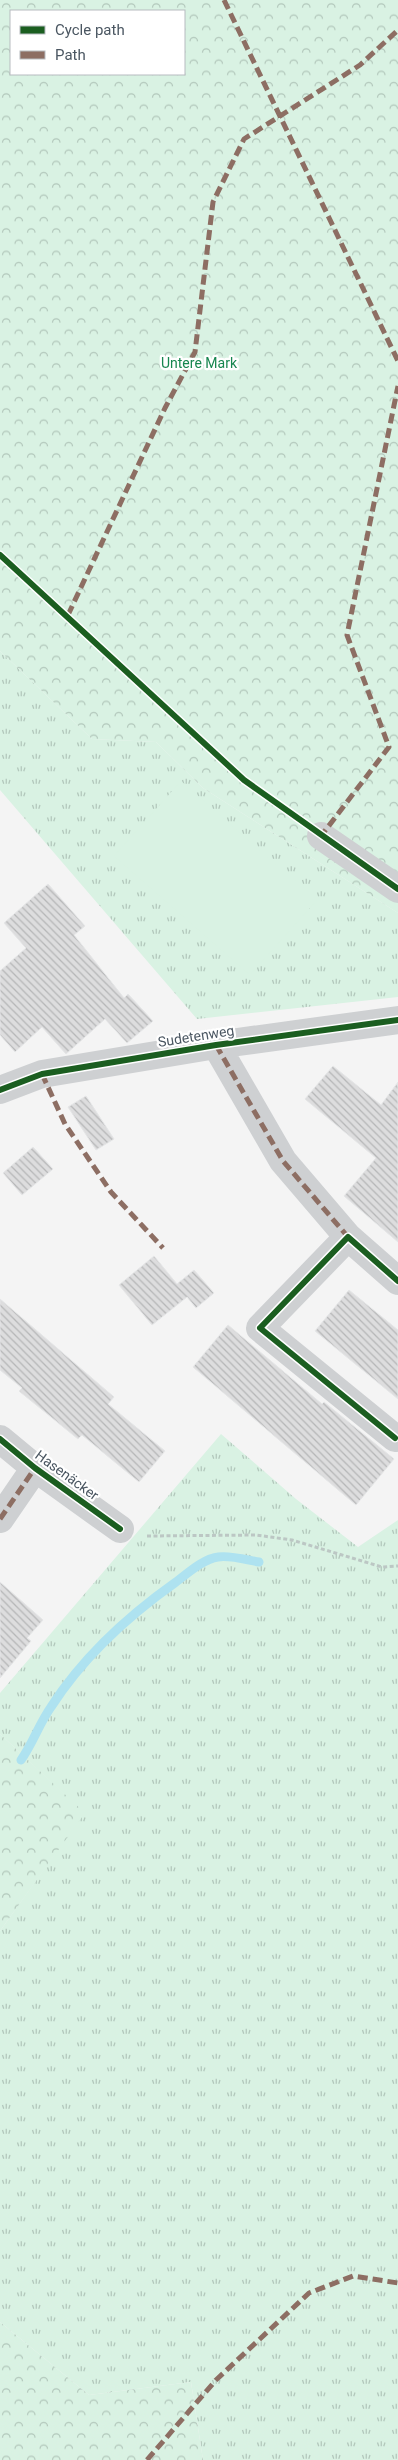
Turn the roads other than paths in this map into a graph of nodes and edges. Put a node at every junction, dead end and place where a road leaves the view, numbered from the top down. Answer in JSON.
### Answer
{"nodes":[{"id":1,"x":321,"y":836,"type":"dead end"},
{"id":2,"x":398,"y":889,"type":"edge"},
{"id":3,"x":398,"y":1020,"type":"edge"},
{"id":4,"x":216,"y":1045,"type":"junction"},
{"id":5,"x":0,"y":1090,"type":"edge"},
{"id":6,"x":348,"y":1237,"type":"junction"},
{"id":7,"x":398,"y":1281,"type":"edge"},
{"id":8,"x":395,"y":1438,"type":"dead end"},
{"id":9,"x":0,"y":1439,"type":"edge"},
{"id":10,"x":34,"y":1468,"type":"junction"},
{"id":11,"x":0,"y":1519,"type":"edge"},
{"id":12,"x":120,"y":1528,"type":"road end"}],
"edges":[{"from":1,"to":2,"type":"street"},
{"from":3,"to":4,"type":"street","name":"Sudetenweg"},
{"from":4,"to":5,"type":"street","name":"Sudetenweg"},
{"from":4,"to":6,"type":"street","name":"Sudetenweg"},
{"from":6,"to":7,"type":"street","name":"Sudetenweg"},
{"from":6,"to":8,"type":"street"},
{"from":9,"to":10,"type":"street","name":"Hasenäcker"},
{"from":10,"to":11,"type":"street"},
{"from":10,"to":12,"type":"street","name":"Hasenäcker"}]}
